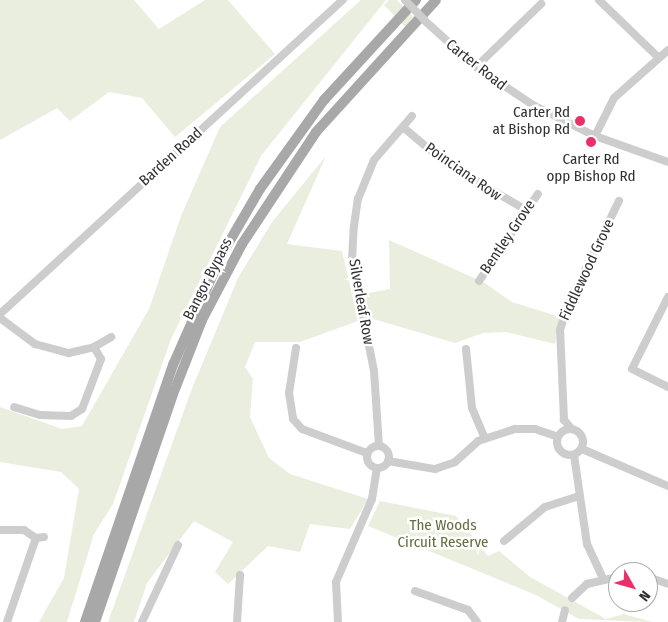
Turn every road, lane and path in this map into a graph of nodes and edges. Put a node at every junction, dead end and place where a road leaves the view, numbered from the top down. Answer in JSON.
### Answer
{"nodes":[{"id":1,"x":343,"y":0,"type":"edge"},
{"id":2,"x":405,"y":0,"type":"edge"},
{"id":3,"x":416,"y":0,"type":"edge"},
{"id":4,"x":436,"y":0,"type":"edge"},
{"id":5,"x":599,"y":0,"type":"edge"},
{"id":6,"x":541,"y":4,"type":"dead end"},
{"id":7,"x":668,"y":50,"type":"edge"},
{"id":8,"x":657,"y":56,"type":"junction"},
{"id":9,"x":476,"y":67,"type":"junction"},
{"id":10,"x":412,"y":116,"type":"dead end"},
{"id":11,"x":403,"y":127,"type":"junction"},
{"id":12,"x":595,"y":136,"type":"junction"},
{"id":13,"x":668,"y":162,"type":"edge"},
{"id":14,"x":538,"y":194,"type":"dead end"},
{"id":15,"x":619,"y":201,"type":"dead end"},
{"id":16,"x":526,"y":210,"type":"junction"},
{"id":17,"x":479,"y":281,"type":"dead end"},
{"id":18,"x":668,"y":297,"type":"edge"},
{"id":19,"x":0,"y":316,"type":"edge"},
{"id":20,"x":111,"y":337,"type":"dead end"},
{"id":21,"x":94,"y":347,"type":"junction"},
{"id":22,"x":296,"y":348,"type":"dead end"},
{"id":23,"x":466,"y":349,"type":"dead end"},
{"id":24,"x":668,"y":387,"type":"edge"},
{"id":25,"x":14,"y":407,"type":"dead end"},
{"id":26,"x":571,"y":428,"type":"junction"},
{"id":27,"x":558,"y":437,"type":"junction"},
{"id":28,"x":485,"y":438,"type":"junction"},
{"id":29,"x":379,"y":446,"type":"junction"},
{"id":30,"x":582,"y":449,"type":"junction"},
{"id":31,"x":367,"y":453,"type":"junction"},
{"id":32,"x":574,"y":455,"type":"junction"},
{"id":33,"x":388,"y":461,"type":"junction"},
{"id":34,"x":377,"y":468,"type":"junction"},
{"id":35,"x":668,"y":486,"type":"edge"},
{"id":36,"x":578,"y":496,"type":"junction"},
{"id":37,"x":0,"y":530,"type":"edge"},
{"id":38,"x":504,"y":541,"type":"dead end"},
{"id":39,"x":178,"y":545,"type":"dead end"},
{"id":40,"x":240,"y":575,"type":"dead end"},
{"id":41,"x":608,"y":578,"type":"edge"},
{"id":42,"x":602,"y":579,"type":"junction"},
{"id":43,"x":415,"y":591,"type":"dead end"},
{"id":44,"x":572,"y":598,"type":"dead end"},
{"id":45,"x":565,"y":610,"type":"dead end"},
{"id":46,"x":7,"y":622,"type":"edge"},
{"id":47,"x":85,"y":622,"type":"edge"},
{"id":48,"x":95,"y":622,"type":"edge"},
{"id":49,"x":142,"y":622,"type":"edge"},
{"id":50,"x":238,"y":622,"type":"edge"},
{"id":51,"x":338,"y":622,"type":"edge"},
{"id":52,"x":477,"y":622,"type":"edge"},
{"id":53,"x":562,"y":622,"type":"edge"}],
"edges":[{"from":1,"to":19,"type":"street","name":"Barden Road"},
{"from":2,"to":9,"type":"street","name":"Carter Road","bridge":true},
{"from":3,"to":47,"type":"main road","name":"Bangor Bypass"},
{"from":4,"to":48,"type":"main road","name":"Bangor Bypass"},
{"from":5,"to":8,"type":"street"},
{"from":6,"to":9,"type":"street"},
{"from":7,"to":8,"type":"street"},
{"from":8,"to":12,"type":"street"},
{"from":9,"to":12,"type":"street","name":"Carter Road"},
{"from":10,"to":11,"type":"street","name":"Silverleaf Row"},
{"from":11,"to":16,"type":"street","name":"Poinciana Row"},
{"from":11,"to":29,"type":"street","name":"Silverleaf Row"},
{"from":12,"to":13,"type":"street","name":"Carter Road"},
{"from":14,"to":16,"type":"street","name":"Bentley Grove"},
{"from":15,"to":26,"type":"street","name":"Fiddlewood Grove"},
{"from":16,"to":17,"type":"street","name":"Bentley Grove"},
{"from":18,"to":24,"type":"street"},
{"from":19,"to":21,"type":"street"},
{"from":20,"to":21,"type":"street"},
{"from":21,"to":25,"type":"street"},
{"from":22,"to":31,"type":"street"},
{"from":23,"to":28,"type":"street"},
{"from":26,"to":27,"type":"street"},
{"from":26,"to":30,"type":"street"},
{"from":27,"to":28,"type":"street"},
{"from":27,"to":32,"type":"street"},
{"from":28,"to":33,"type":"street"},
{"from":29,"to":31,"type":"street"},
{"from":29,"to":33,"type":"street"},
{"from":30,"to":32,"type":"street"},
{"from":30,"to":35,"type":"street"},
{"from":31,"to":34,"type":"street"},
{"from":32,"to":36,"type":"street"},
{"from":33,"to":34,"type":"street"},
{"from":34,"to":51,"type":"street"},
{"from":36,"to":38,"type":"street"},
{"from":36,"to":42,"type":"street"},
{"from":37,"to":46,"type":"street"},
{"from":39,"to":49,"type":"street"},
{"from":40,"to":50,"type":"street"},
{"from":41,"to":42,"type":"street"},
{"from":42,"to":44,"type":"street"},
{"from":43,"to":52,"type":"street"},
{"from":45,"to":53,"type":"street"}]}
